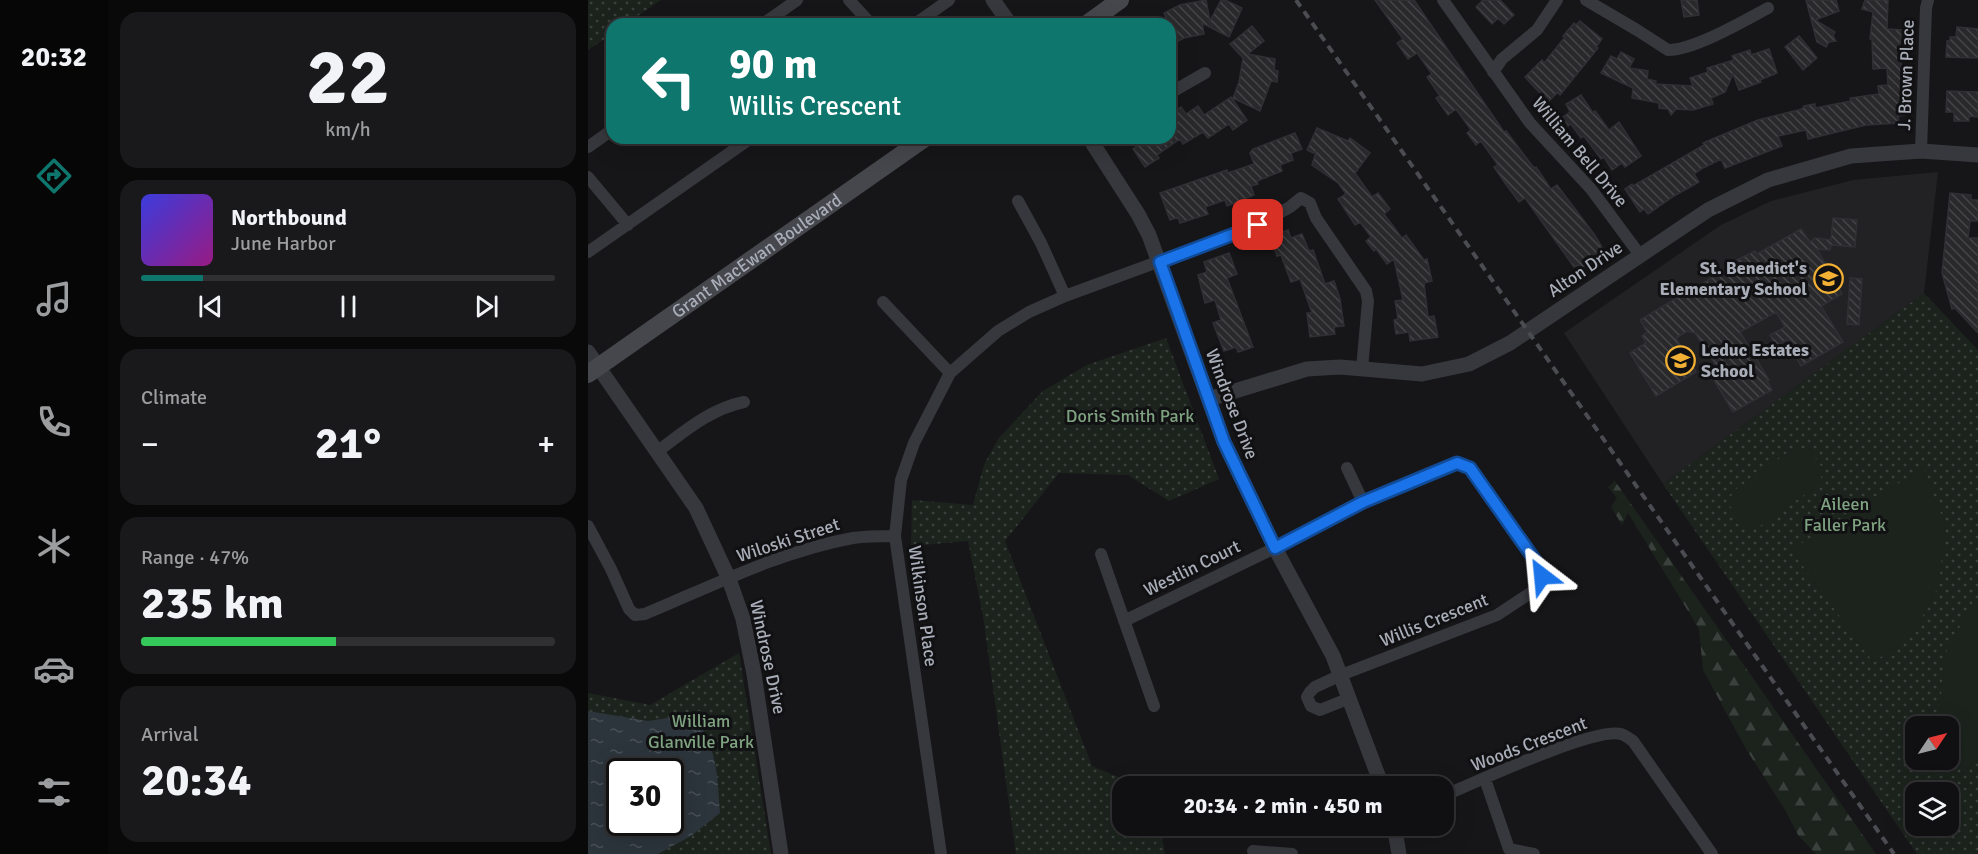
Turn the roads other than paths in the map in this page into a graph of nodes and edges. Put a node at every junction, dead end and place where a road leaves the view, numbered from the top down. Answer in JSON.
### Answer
{"nodes":[{"id":1,"x":797,"y":0,"type":"edge"},
{"id":2,"x":849,"y":0,"type":"edge"},
{"id":3,"x":949,"y":0,"type":"edge"},
{"id":4,"x":993,"y":0,"type":"edge"},
{"id":5,"x":1120,"y":0,"type":"edge"},
{"id":6,"x":1443,"y":0,"type":"edge"},
{"id":7,"x":1557,"y":0,"type":"edge"},
{"id":8,"x":1586,"y":0,"type":"edge"},
{"id":9,"x":1928,"y":0,"type":"edge"},
{"id":10,"x":1768,"y":8,"type":"dead end"},
{"id":11,"x":772,"y":18,"type":"edge"},
{"id":12,"x":866,"y":18,"type":"edge"},
{"id":13,"x":924,"y":18,"type":"edge"},
{"id":14,"x":1006,"y":18,"type":"edge"},
{"id":15,"x":1095,"y":18,"type":"edge"},
{"id":16,"x":1493,"y":72,"type":"junction"},
{"id":17,"x":1204,"y":73,"type":"dead end"},
{"id":18,"x":1176,"y":89,"type":"edge"},
{"id":19,"x":606,"y":134,"type":"edge"},
{"id":20,"x":743,"y":144,"type":"edge"},
{"id":21,"x":916,"y":144,"type":"edge"},
{"id":22,"x":1095,"y":144,"type":"edge"},
{"id":23,"x":588,"y":147,"type":"edge"},
{"id":24,"x":1921,"y":152,"type":"junction"},
{"id":25,"x":1978,"y":155,"type":"edge"},
{"id":26,"x":588,"y":177,"type":"edge"},
{"id":27,"x":1018,"y":201,"type":"dead end"},
{"id":28,"x":628,"y":225,"type":"junction"},
{"id":29,"x":588,"y":252,"type":"edge"},
{"id":30,"x":1640,"y":255,"type":"junction"},
{"id":31,"x":1160,"y":262,"type":"junction"},
{"id":32,"x":1065,"y":296,"type":"junction"},
{"id":33,"x":883,"y":302,"type":"dead end"},
{"id":34,"x":591,"y":364,"type":"edge"},
{"id":35,"x":1362,"y":369,"type":"junction"},
{"id":36,"x":950,"y":373,"type":"junction"},
{"id":37,"x":1209,"y":399,"type":"junction"},
{"id":38,"x":744,"y":402,"type":"dead end"},
{"id":39,"x":658,"y":451,"type":"junction"},
{"id":40,"x":1347,"y":468,"type":"dead end"},
{"id":41,"x":1363,"y":502,"type":"junction"},
{"id":42,"x":588,"y":526,"type":"edge"},
{"id":43,"x":895,"y":536,"type":"junction"},
{"id":44,"x":1275,"y":548,"type":"junction"},
{"id":45,"x":1101,"y":554,"type":"dead end"},
{"id":46,"x":729,"y":579,"type":"junction"},
{"id":47,"x":1124,"y":621,"type":"junction"},
{"id":48,"x":1341,"y":675,"type":"junction"},
{"id":49,"x":1350,"y":698,"type":"junction"},
{"id":50,"x":1154,"y":706,"type":"dead end"},
{"id":51,"x":1378,"y":776,"type":"edge"},
{"id":52,"x":1485,"y":779,"type":"junction"},
{"id":53,"x":1454,"y":792,"type":"edge"},
{"id":54,"x":1396,"y":836,"type":"edge"},
{"id":55,"x":1253,"y":851,"type":"dead end"},
{"id":56,"x":1507,"y":851,"type":"edge"},
{"id":57,"x":782,"y":854,"type":"edge"},
{"id":58,"x":941,"y":854,"type":"edge"},
{"id":59,"x":1292,"y":854,"type":"edge"},
{"id":60,"x":1399,"y":854,"type":"edge"},
{"id":61,"x":1534,"y":854,"type":"edge"},
{"id":62,"x":1712,"y":854,"type":"edge"}],
"edges":[{"from":1,"to":11,"type":"street"},
{"from":2,"to":12,"type":"street"},
{"from":3,"to":13,"type":"street"},
{"from":4,"to":14,"type":"street"},
{"from":5,"to":15,"type":"main road"},
{"from":6,"to":16,"type":"street","name":"William Bell Drive"},
{"from":7,"to":16,"type":"street"},
{"from":8,"to":10,"type":"street"},
{"from":9,"to":24,"type":"street","name":"J. Brown Place"},
{"from":16,"to":30,"type":"street","name":"William Bell Drive"},
{"from":17,"to":18,"type":"street"},
{"from":19,"to":23,"type":"street"},
{"from":20,"to":28,"type":"street"},
{"from":21,"to":34,"type":"main road","name":"Grant MacEwan Boulevard"},
{"from":22,"to":31,"type":"street","name":"Windrose Drive"},
{"from":24,"to":25,"type":"street","name":"Alton Drive"},
{"from":24,"to":30,"type":"street","name":"Alton Drive"},
{"from":26,"to":28,"type":"street"},
{"from":27,"to":32,"type":"street"},
{"from":28,"to":29,"type":"street"},
{"from":30,"to":35,"type":"street","name":"Alton Drive"},
{"from":31,"to":32,"type":"street","name":"Wilkinson Place"},
{"from":31,"to":35,"type":"street","name":"Wilkinson Place"},
{"from":31,"to":37,"type":"street","name":"Windrose Drive"},
{"from":32,"to":36,"type":"street","name":"Wilkinson Place"},
{"from":33,"to":36,"type":"street"},
{"from":34,"to":39,"type":"street","name":"Windrose Drive"},
{"from":35,"to":37,"type":"street","name":"Alton Drive"},
{"from":36,"to":43,"type":"street","name":"Wilkinson Place"},
{"from":37,"to":44,"type":"street","name":"Windrose Drive"},
{"from":38,"to":39,"type":"street"},
{"from":39,"to":46,"type":"street","name":"Windrose Drive"},
{"from":40,"to":41,"type":"street"},
{"from":41,"to":44,"type":"street","name":"Willis Crescent"},
{"from":41,"to":48,"type":"street","name":"Willis Crescent"},
{"from":42,"to":46,"type":"street","name":"Wiloski Street"},
{"from":43,"to":46,"type":"street","name":"Wiloski Street"},
{"from":43,"to":58,"type":"street","name":"Wilkinson Place"},
{"from":44,"to":47,"type":"street","name":"Westlin Court"},
{"from":44,"to":48,"type":"street","name":"Windrose Drive"},
{"from":45,"to":47,"type":"street"},
{"from":46,"to":57,"type":"street","name":"Windrose Drive"},
{"from":47,"to":50,"type":"street"},
{"from":48,"to":49,"type":"street","name":"Windrose Drive"},
{"from":48,"to":49,"type":"street"},
{"from":49,"to":51,"type":"street","name":"Windrose Drive"},
{"from":52,"to":53,"type":"street","name":"Woods Crescent"},
{"from":52,"to":56,"type":"street"},
{"from":52,"to":62,"type":"street","name":"Woods Crescent"},
{"from":54,"to":60,"type":"street"},
{"from":55,"to":59,"type":"street"},
{"from":56,"to":61,"type":"street"}]}
